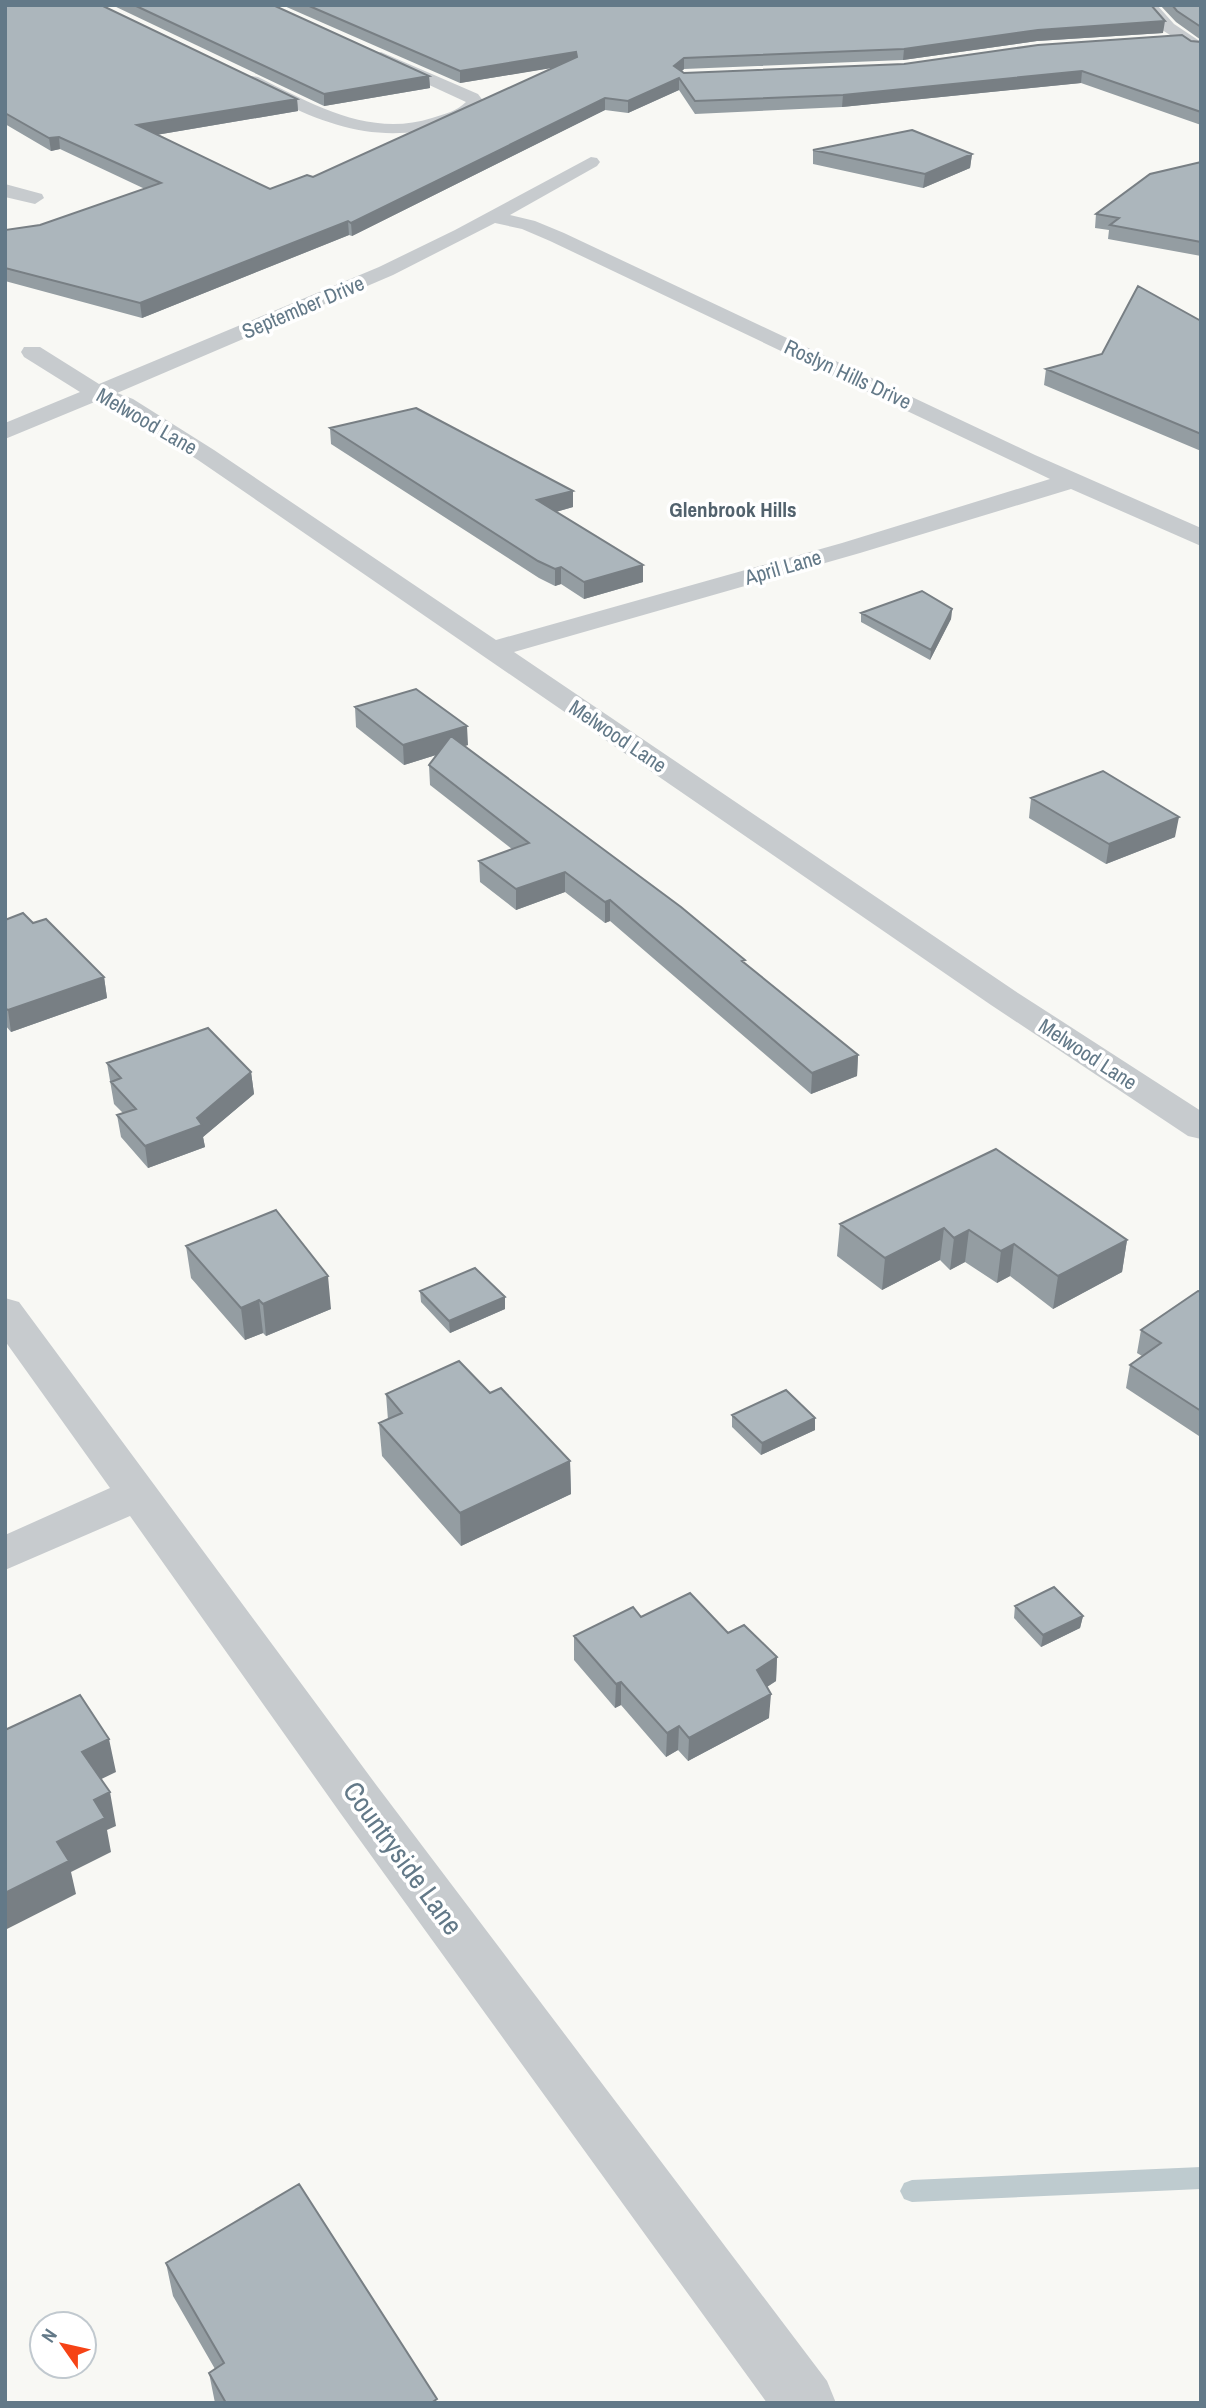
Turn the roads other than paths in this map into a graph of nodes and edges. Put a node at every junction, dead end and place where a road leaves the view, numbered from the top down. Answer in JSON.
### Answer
{"nodes":[{"id":1,"x":1149,"y":5,"type":"edge"},
{"id":2,"x":1185,"y":39,"type":"junction"},
{"id":3,"x":1157,"y":41,"type":"edge"},
{"id":4,"x":1201,"y":49,"type":"edge"},
{"id":5,"x":366,"y":51,"type":"edge"},
{"id":6,"x":243,"y":77,"type":"edge"},
{"id":7,"x":591,"y":162,"type":"dead end"},
{"id":8,"x":5,"y":190,"type":"edge"},
{"id":9,"x":35,"y":198,"type":"dead end"},
{"id":10,"x":493,"y":217,"type":"junction"},
{"id":11,"x":32,"y":352,"type":"dead end"},
{"id":12,"x":99,"y":394,"type":"junction"},
{"id":13,"x":5,"y":432,"type":"edge"},
{"id":14,"x":1073,"y":480,"type":"junction"},
{"id":15,"x":1201,"y":538,"type":"edge"},
{"id":16,"x":491,"y":650,"type":"junction"},
{"id":17,"x":1201,"y":1128,"type":"edge"},
{"id":18,"x":5,"y":1311,"type":"edge"},
{"id":19,"x":138,"y":1494,"type":"junction"},
{"id":20,"x":5,"y":1554,"type":"edge"},
{"id":21,"x":805,"y":2403,"type":"edge"}],
"edges":[{"from":1,"to":2,"type":"street"},
{"from":2,"to":3,"type":"street"},
{"from":2,"to":4,"type":"street"},
{"from":5,"to":6,"type":"street"},
{"from":7,"to":10,"type":"street","name":"September Drive"},
{"from":8,"to":9,"type":"street"},
{"from":10,"to":12,"type":"street","name":"September Drive"},
{"from":10,"to":14,"type":"street","name":"Roslyn Hills Drive"},
{"from":11,"to":12,"type":"street","name":"Melwood Lane"},
{"from":12,"to":13,"type":"street","name":"September Drive"},
{"from":12,"to":16,"type":"street","name":"Melwood Lane"},
{"from":14,"to":15,"type":"street","name":"Roslyn Hills Drive"},
{"from":14,"to":16,"type":"street","name":"April Lane"},
{"from":16,"to":17,"type":"street","name":"Melwood Lane"},
{"from":18,"to":19,"type":"street","name":"Countryside Lane"},
{"from":19,"to":20,"type":"street"},
{"from":19,"to":21,"type":"street","name":"Countryside Lane"}]}
